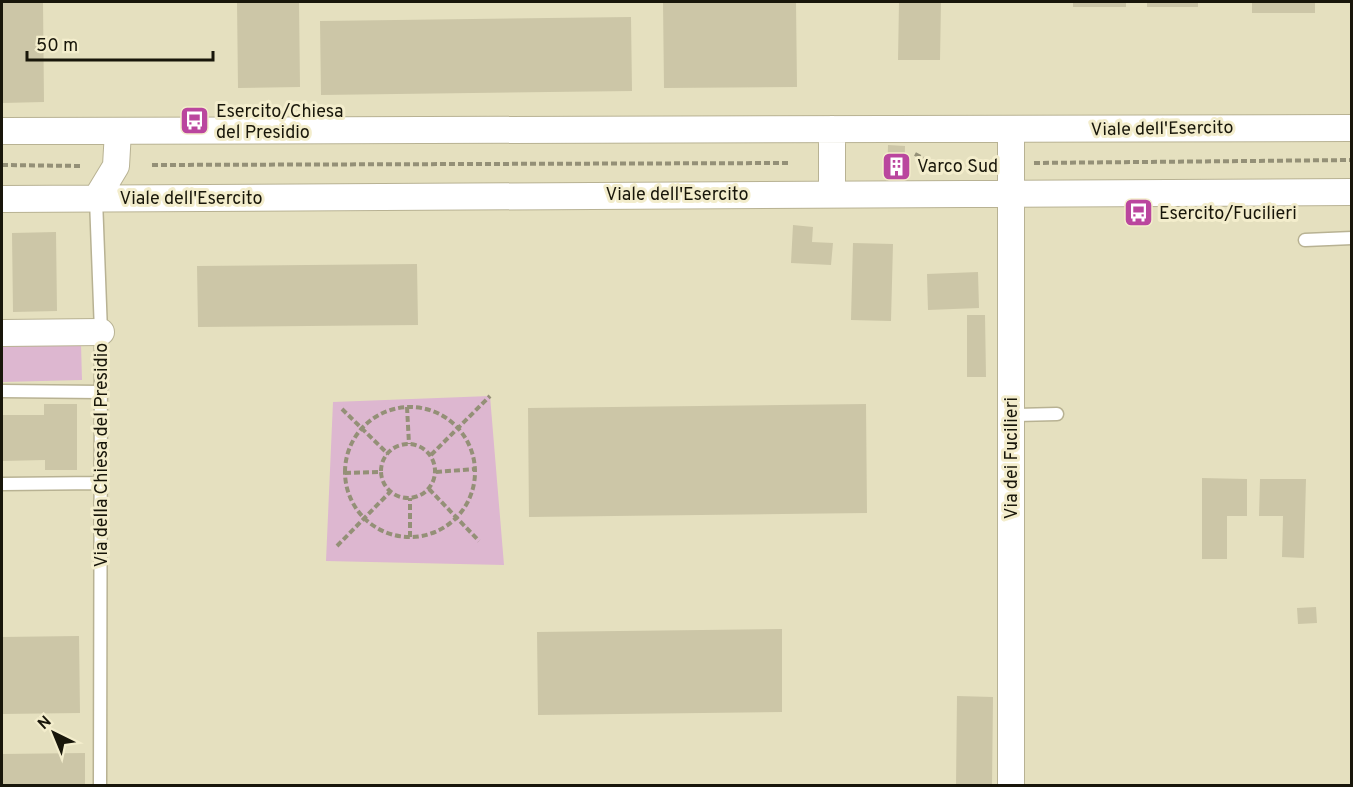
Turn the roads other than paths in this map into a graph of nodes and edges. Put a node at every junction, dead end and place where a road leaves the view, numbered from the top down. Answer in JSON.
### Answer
{"nodes":[{"id":1,"x":1352,"y":128,"type":"edge"},
{"id":2,"x":832,"y":129,"type":"junction"},
{"id":3,"x":1011,"y":130,"type":"junction"},
{"id":4,"x":2,"y":131,"type":"edge"},
{"id":5,"x":118,"y":131,"type":"junction"},
{"id":6,"x":1352,"y":192,"type":"edge"},
{"id":7,"x":832,"y":194,"type":"junction"},
{"id":8,"x":1012,"y":194,"type":"junction"},
{"id":9,"x":2,"y":199,"type":"edge"},
{"id":10,"x":96,"y":199,"type":"junction"},
{"id":11,"x":1352,"y":238,"type":"edge"},
{"id":12,"x":1305,"y":240,"type":"dead end"},
{"id":13,"x":2,"y":333,"type":"edge"},
{"id":14,"x":101,"y":333,"type":"junction"},
{"id":15,"x":2,"y":391,"type":"edge"},
{"id":16,"x":101,"y":392,"type":"junction"},
{"id":17,"x":1011,"y":414,"type":"junction"},
{"id":18,"x":1057,"y":414,"type":"dead end"},
{"id":19,"x":101,"y":483,"type":"junction"},
{"id":20,"x":2,"y":484,"type":"edge"},
{"id":21,"x":100,"y":786,"type":"edge"},
{"id":22,"x":1011,"y":786,"type":"edge"}],
"edges":[{"from":1,"to":3,"type":"street","name":"Viale dell'Esercito"},
{"from":2,"to":3,"type":"street","name":"Viale dell'Esercito"},
{"from":2,"to":5,"type":"street","name":"Viale dell'Esercito"},
{"from":2,"to":7,"type":"street"},
{"from":3,"to":8,"type":"street","name":"Via dei Fucilieri"},
{"from":4,"to":5,"type":"street","name":"Viale dell'Esercito"},
{"from":5,"to":10,"type":"street"},
{"from":6,"to":8,"type":"street","name":"Viale dell'Esercito"},
{"from":7,"to":8,"type":"street","name":"Viale dell'Esercito"},
{"from":7,"to":10,"type":"street","name":"Viale dell'Esercito"},
{"from":8,"to":17,"type":"street","name":"Via dei Fucilieri"},
{"from":9,"to":10,"type":"street","name":"Viale dell'Esercito"},
{"from":10,"to":14,"type":"lane","name":"Via della Chiesa del Presidio"},
{"from":11,"to":12,"type":"lane"},
{"from":13,"to":14,"type":"street"},
{"from":14,"to":16,"type":"lane","name":"Via della Chiesa del Presidio"},
{"from":15,"to":16,"type":"lane"},
{"from":16,"to":19,"type":"lane","name":"Via della Chiesa del Presidio"},
{"from":17,"to":18,"type":"lane"},
{"from":17,"to":22,"type":"street","name":"Via dei Fucilieri"},
{"from":19,"to":20,"type":"lane"},
{"from":19,"to":21,"type":"lane","name":"Via della Chiesa del Presidio"}]}
